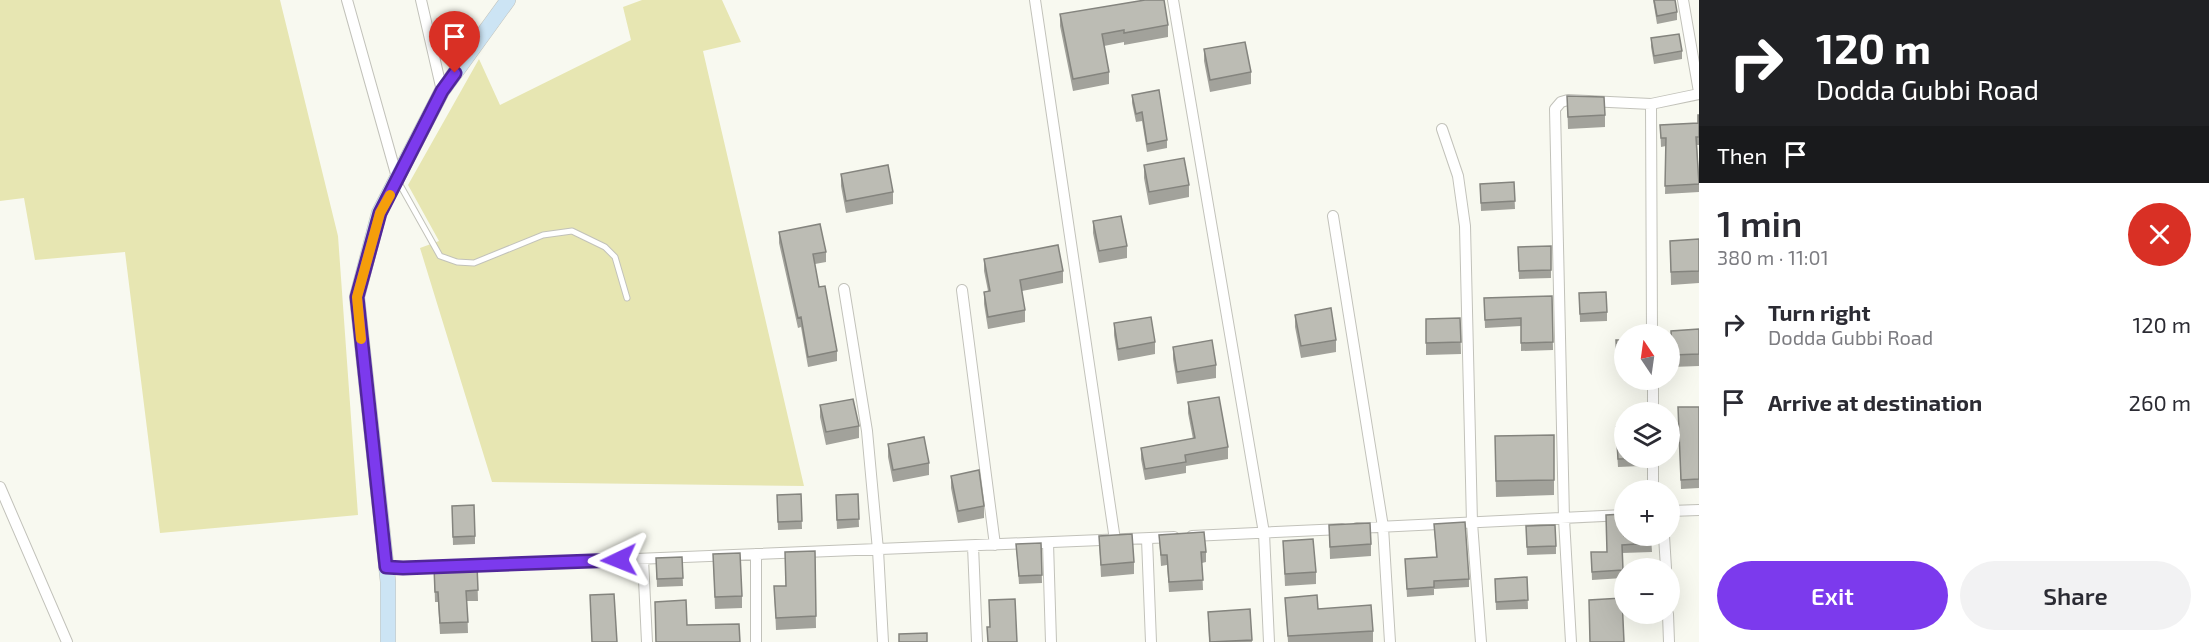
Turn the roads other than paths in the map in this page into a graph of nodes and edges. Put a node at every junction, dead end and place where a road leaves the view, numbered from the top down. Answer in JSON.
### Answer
{"nodes":[{"id":1,"x":347,"y":0,"type":"edge"},
{"id":2,"x":421,"y":0,"type":"edge"},
{"id":3,"x":508,"y":0,"type":"edge"},
{"id":4,"x":1035,"y":0,"type":"edge"},
{"id":5,"x":1173,"y":0,"type":"edge"},
{"id":6,"x":1683,"y":0,"type":"edge"},
{"id":7,"x":442,"y":91,"type":"junction"},
{"id":8,"x":1699,"y":93,"type":"edge"},
{"id":9,"x":1651,"y":104,"type":"junction"},
{"id":10,"x":1442,"y":129,"type":"dead end"},
{"id":11,"x":398,"y":181,"type":"junction"},
{"id":12,"x":1332,"y":216,"type":"dead end"},
{"id":13,"x":844,"y":289,"type":"dead end"},
{"id":14,"x":962,"y":290,"type":"dead end"},
{"id":15,"x":627,"y":298,"type":"dead end"},
{"id":16,"x":1652,"y":324,"type":"edge"},
{"id":17,"x":0,"y":488,"type":"edge"},
{"id":18,"x":1699,"y":510,"type":"edge"},
{"id":19,"x":1680,"y":511,"type":"edge"},
{"id":20,"x":1614,"y":516,"type":"edge"},
{"id":21,"x":1564,"y":519,"type":"junction"},
{"id":22,"x":1472,"y":523,"type":"junction"},
{"id":23,"x":1383,"y":527,"type":"junction"},
{"id":24,"x":1264,"y":533,"type":"junction"},
{"id":25,"x":1147,"y":538,"type":"junction"},
{"id":26,"x":1115,"y":540,"type":"junction"},
{"id":27,"x":1048,"y":543,"type":"junction"},
{"id":28,"x":995,"y":545,"type":"junction"},
{"id":29,"x":973,"y":546,"type":"junction"},
{"id":30,"x":878,"y":550,"type":"junction"},
{"id":31,"x":756,"y":554,"type":"junction"},
{"id":32,"x":643,"y":559,"type":"junction"},
{"id":33,"x":386,"y":567,"type":"junction"},
{"id":34,"x":1668,"y":624,"type":"edge"},
{"id":35,"x":67,"y":642,"type":"edge"},
{"id":36,"x":388,"y":642,"type":"edge"},
{"id":37,"x":647,"y":642,"type":"edge"},
{"id":38,"x":756,"y":642,"type":"edge"},
{"id":39,"x":883,"y":642,"type":"edge"},
{"id":40,"x":977,"y":642,"type":"edge"},
{"id":41,"x":1052,"y":642,"type":"edge"},
{"id":42,"x":1151,"y":642,"type":"edge"},
{"id":43,"x":1269,"y":642,"type":"edge"},
{"id":44,"x":1390,"y":642,"type":"edge"},
{"id":45,"x":1482,"y":642,"type":"edge"},
{"id":46,"x":1571,"y":642,"type":"edge"},
{"id":47,"x":1669,"y":642,"type":"edge"}],
"edges":[{"from":1,"to":11,"type":"street"},
{"from":2,"to":7,"type":"street"},
{"from":3,"to":7,"type":"main road"},
{"from":4,"to":26,"type":"street"},
{"from":5,"to":24,"type":"street"},
{"from":6,"to":8,"type":"street"},
{"from":7,"to":11,"type":"main road"},
{"from":8,"to":9,"type":"street"},
{"from":9,"to":16,"type":"street"},
{"from":9,"to":21,"type":"street"},
{"from":10,"to":22,"type":"street"},
{"from":11,"to":15,"type":"lane"},
{"from":11,"to":33,"type":"main road"},
{"from":12,"to":23,"type":"street"},
{"from":13,"to":30,"type":"street"},
{"from":14,"to":28,"type":"street"},
{"from":17,"to":35,"type":"street"},
{"from":18,"to":19,"type":"street"},
{"from":20,"to":21,"type":"street"},
{"from":21,"to":22,"type":"street"},
{"from":21,"to":46,"type":"street"},
{"from":22,"to":23,"type":"street"},
{"from":22,"to":45,"type":"street"},
{"from":23,"to":24,"type":"street"},
{"from":23,"to":44,"type":"street"},
{"from":24,"to":25,"type":"street"},
{"from":24,"to":43,"type":"street"},
{"from":25,"to":26,"type":"street"},
{"from":25,"to":42,"type":"street"},
{"from":26,"to":27,"type":"street"},
{"from":27,"to":28,"type":"street"},
{"from":27,"to":41,"type":"street"},
{"from":28,"to":29,"type":"street"},
{"from":29,"to":30,"type":"street"},
{"from":29,"to":40,"type":"street"},
{"from":30,"to":31,"type":"street"},
{"from":30,"to":39,"type":"street"},
{"from":31,"to":32,"type":"street"},
{"from":31,"to":38,"type":"street"},
{"from":32,"to":33,"type":"street"},
{"from":32,"to":37,"type":"street"},
{"from":33,"to":36,"type":"main road"},
{"from":34,"to":47,"type":"street"}]}
